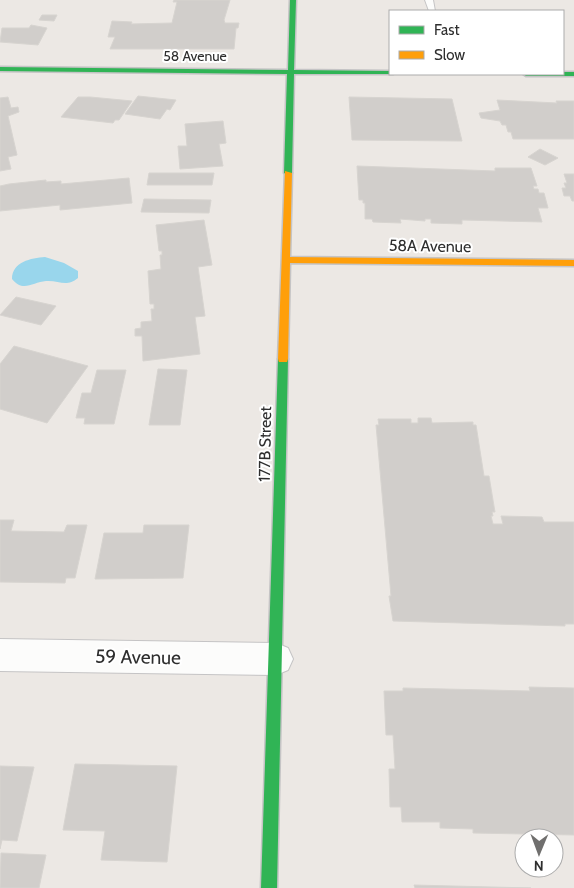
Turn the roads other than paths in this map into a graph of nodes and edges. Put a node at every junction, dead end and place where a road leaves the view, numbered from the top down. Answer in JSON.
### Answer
{"nodes":[{"id":1,"x":293,"y":0,"type":"edge"},
{"id":2,"x":0,"y":70,"type":"edge"},
{"id":3,"x":292,"y":72,"type":"junction"},
{"id":4,"x":389,"y":73,"type":"edge"},
{"id":5,"x":286,"y":260,"type":"junction"},
{"id":6,"x":574,"y":264,"type":"edge"},
{"id":7,"x":0,"y":655,"type":"edge"},
{"id":8,"x":276,"y":659,"type":"junction"},
{"id":9,"x":269,"y":888,"type":"edge"}],
"edges":[{"from":1,"to":3,"type":"street","name":"177B Street"},
{"from":2,"to":3,"type":"street","name":"58 Avenue"},
{"from":3,"to":4,"type":"street","name":"58 Avenue"},
{"from":3,"to":5,"type":"street","name":"177B Street"},
{"from":5,"to":6,"type":"street","name":"58A Avenue"},
{"from":5,"to":8,"type":"street","name":"177B Street"},
{"from":7,"to":8,"type":"street","name":"59 Avenue"},
{"from":8,"to":9,"type":"street","name":"177B Street"}]}
